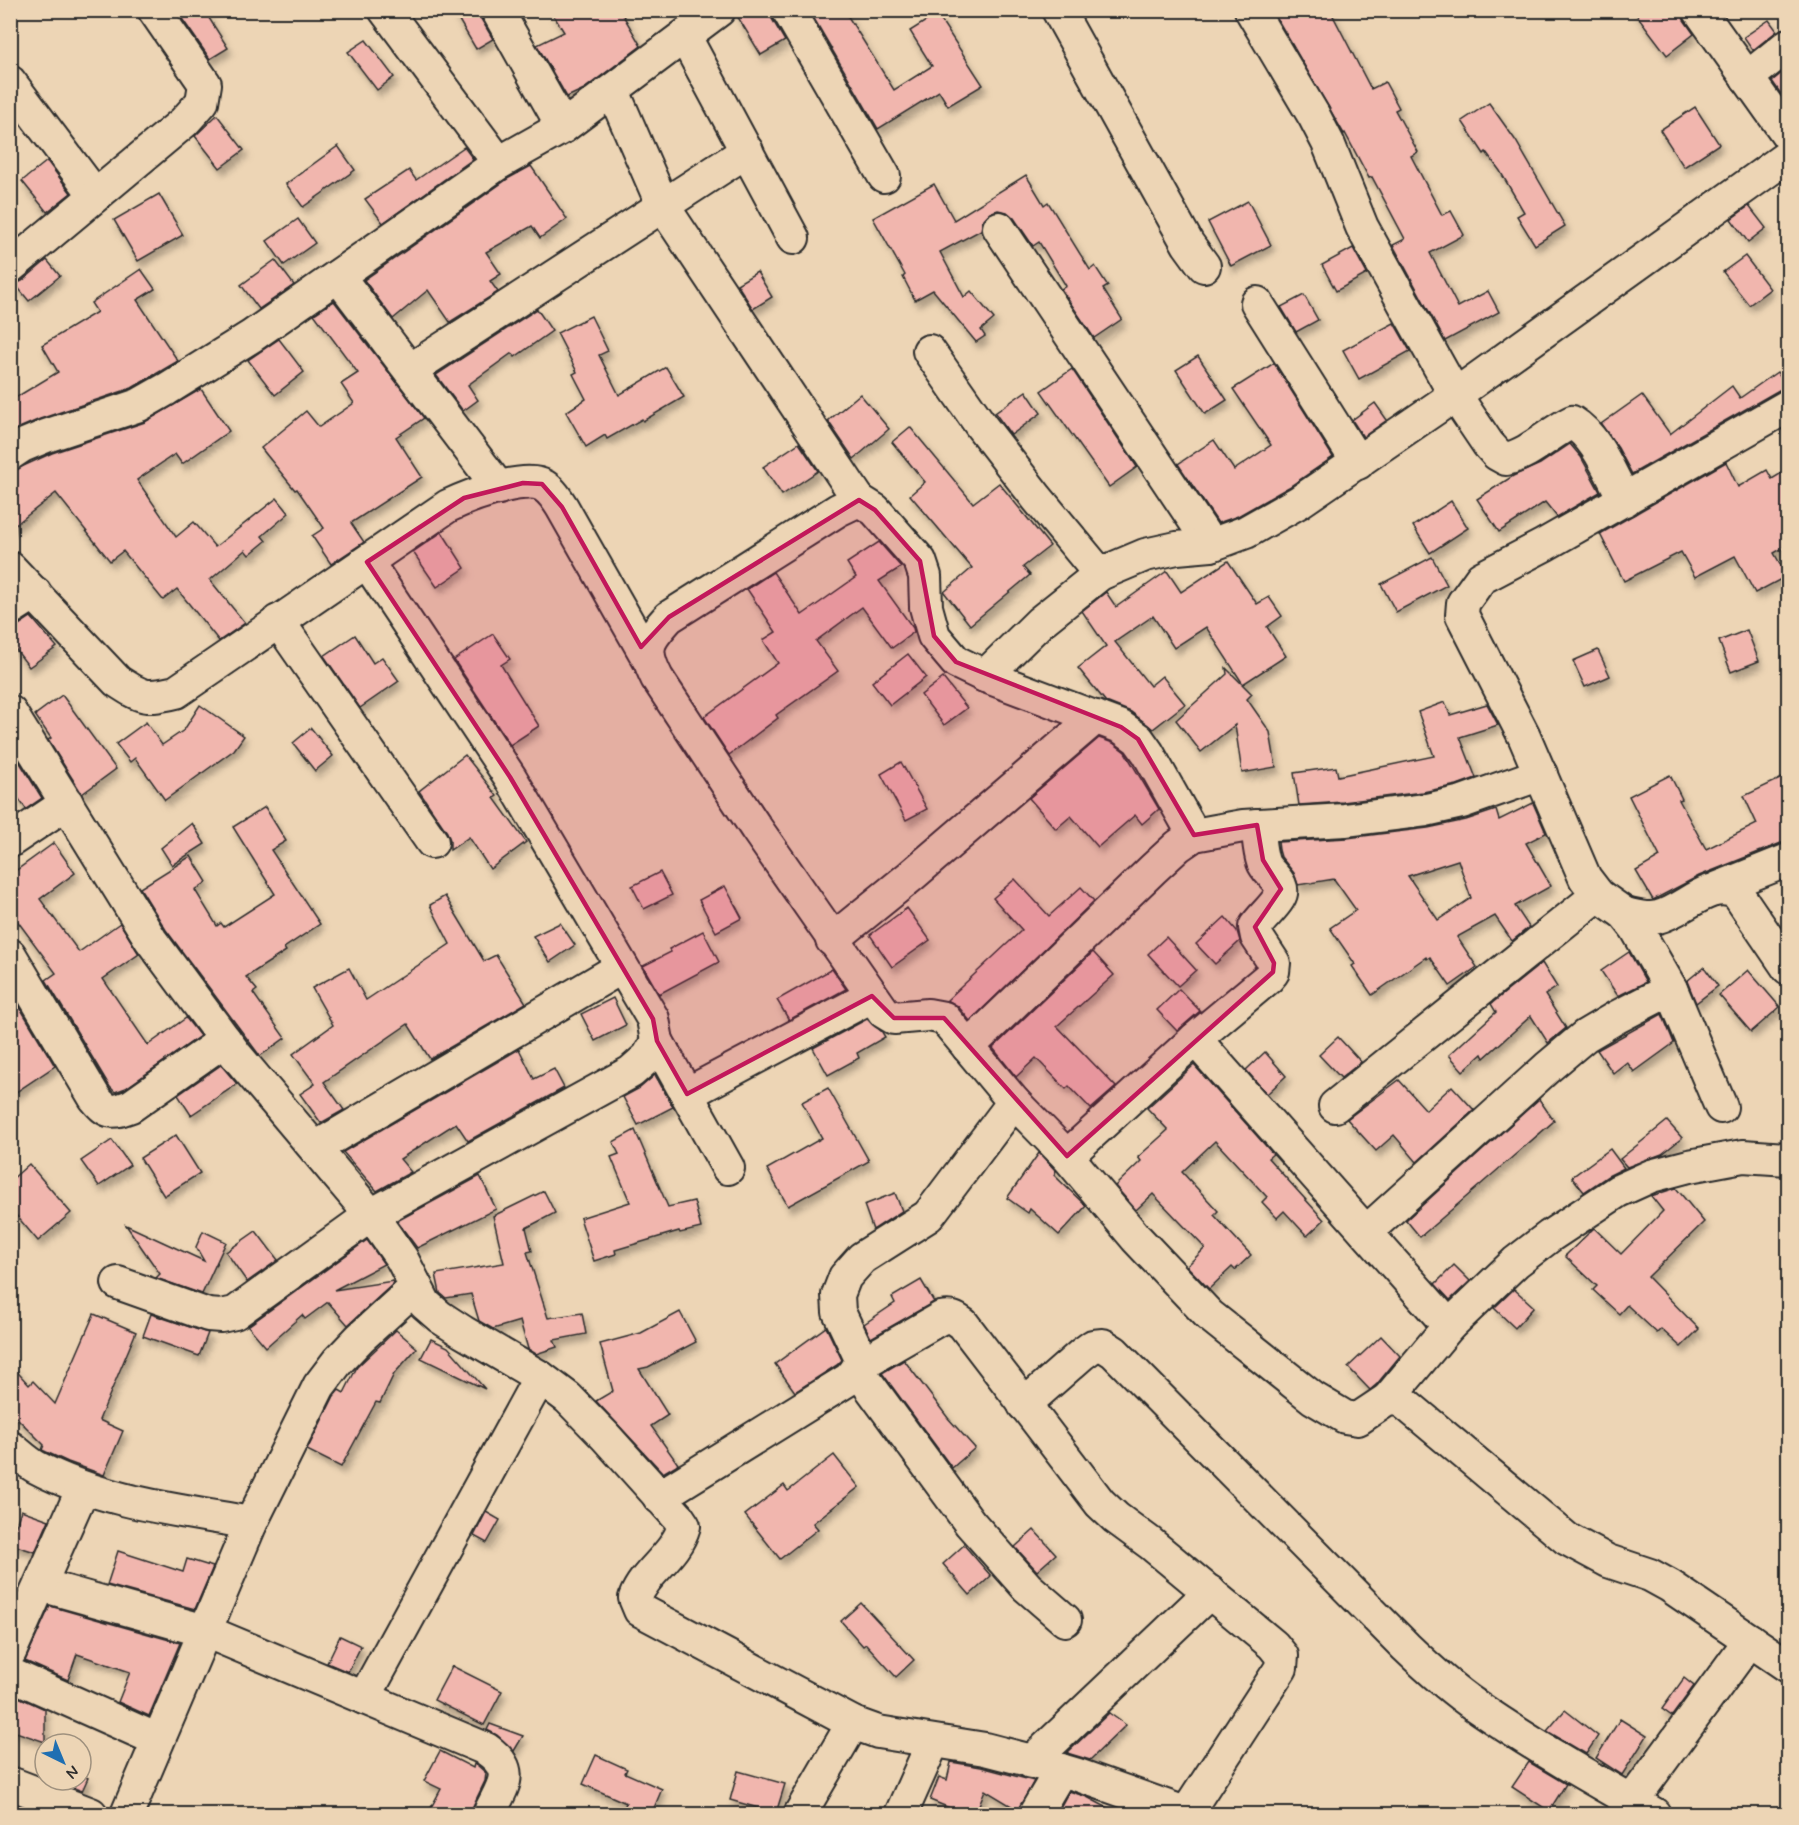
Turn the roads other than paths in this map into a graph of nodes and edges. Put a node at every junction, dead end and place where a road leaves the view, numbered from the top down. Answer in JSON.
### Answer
{"nodes":[{"id":1,"x":154,"y":10,"type":"edge"},
{"id":2,"x":385,"y":10,"type":"edge"},
{"id":3,"x":497,"y":10,"type":"edge"},
{"id":4,"x":719,"y":10,"type":"edge"},
{"id":5,"x":788,"y":10,"type":"edge"},
{"id":6,"x":1058,"y":10,"type":"edge"},
{"id":7,"x":1251,"y":10,"type":"edge"},
{"id":8,"x":1699,"y":10,"type":"edge"},
{"id":9,"x":685,"y":37,"type":"junction"},
{"id":10,"x":1788,"y":45,"type":"edge"},
{"id":11,"x":1747,"y":78,"type":"junction"},
{"id":12,"x":10,"y":82,"type":"edge"},
{"id":13,"x":613,"y":91,"type":"junction"},
{"id":14,"x":563,"y":127,"type":"junction"},
{"id":15,"x":1788,"y":135,"type":"edge"},
{"id":16,"x":747,"y":151,"type":"junction"},
{"id":17,"x":1788,"y":156,"type":"edge"},
{"id":18,"x":500,"y":164,"type":"junction"},
{"id":19,"x":884,"y":176,"type":"dead end"},
{"id":20,"x":95,"y":195,"type":"junction"},
{"id":21,"x":663,"y":206,"type":"junction"},
{"id":22,"x":999,"y":228,"type":"dead end"},
{"id":23,"x":793,"y":238,"type":"dead end"},
{"id":24,"x":1204,"y":266,"type":"dead end"},
{"id":25,"x":10,"y":267,"type":"edge"},
{"id":26,"x":338,"y":276,"type":"junction"},
{"id":27,"x":1257,"y":303,"type":"dead end"},
{"id":28,"x":929,"y":351,"type":"dead end"},
{"id":29,"x":410,"y":370,"type":"junction"},
{"id":30,"x":1455,"y":395,"type":"junction"},
{"id":31,"x":1788,"y":406,"type":"edge"},
{"id":32,"x":10,"y":454,"type":"edge"},
{"id":33,"x":1358,"y":463,"type":"junction"},
{"id":34,"x":499,"y":488,"type":"junction"},
{"id":35,"x":859,"y":500,"type":"junction"},
{"id":36,"x":1625,"y":500,"type":"junction"},
{"id":37,"x":1211,"y":545,"type":"junction"},
{"id":38,"x":368,"y":562,"type":"junction"},
{"id":39,"x":10,"y":568,"type":"edge"},
{"id":40,"x":1100,"y":574,"type":"junction"},
{"id":41,"x":22,"y":601,"type":"edge"},
{"id":42,"x":278,"y":621,"type":"junction"},
{"id":43,"x":648,"y":660,"type":"junction"},
{"id":44,"x":985,"y":676,"type":"junction"},
{"id":45,"x":10,"y":712,"type":"edge"},
{"id":46,"x":1096,"y":717,"type":"junction"},
{"id":47,"x":1542,"y":774,"type":"junction"},
{"id":48,"x":67,"y":803,"type":"junction"},
{"id":49,"x":1257,"y":825,"type":"junction"},
{"id":50,"x":1194,"y":835,"type":"junction"},
{"id":51,"x":10,"y":841,"type":"edge"},
{"id":52,"x":432,"y":842,"type":"dead end"},
{"id":53,"x":1788,"y":860,"type":"edge"},
{"id":54,"x":1718,"y":888,"type":"junction"},
{"id":55,"x":1598,"y":895,"type":"junction"},
{"id":56,"x":1625,"y":914,"type":"junction"},
{"id":57,"x":832,"y":940,"type":"junction"},
{"id":58,"x":10,"y":955,"type":"edge"},
{"id":59,"x":622,"y":967,"type":"junction"},
{"id":60,"x":1788,"y":968,"type":"edge"},
{"id":61,"x":1671,"y":989,"type":"junction"},
{"id":62,"x":872,"y":996,"type":"junction"},
{"id":63,"x":1195,"y":1039,"type":"junction"},
{"id":64,"x":225,"y":1040,"type":"junction"},
{"id":65,"x":657,"y":1041,"type":"junction"},
{"id":66,"x":968,"y":1047,"type":"junction"},
{"id":67,"x":687,"y":1094,"type":"junction"},
{"id":68,"x":1014,"y":1102,"type":"junction"},
{"id":69,"x":1335,"y":1106,"type":"dead end"},
{"id":70,"x":1721,"y":1107,"type":"dead end"},
{"id":71,"x":315,"y":1148,"type":"junction"},
{"id":72,"x":1067,"y":1156,"type":"junction"},
{"id":73,"x":1788,"y":1159,"type":"edge"},
{"id":74,"x":728,"y":1168,"type":"dead end"},
{"id":75,"x":371,"y":1215,"type":"junction"},
{"id":76,"x":1366,"y":1232,"type":"junction"},
{"id":77,"x":118,"y":1283,"type":"dead end"},
{"id":78,"x":416,"y":1287,"type":"junction"},
{"id":79,"x":1449,"y":1326,"type":"junction"},
{"id":80,"x":860,"y":1366,"type":"junction"},
{"id":81,"x":540,"y":1377,"type":"junction"},
{"id":82,"x":1388,"y":1399,"type":"junction"},
{"id":83,"x":1024,"y":1405,"type":"junction"},
{"id":84,"x":10,"y":1447,"type":"edge"},
{"id":85,"x":83,"y":1488,"type":"junction"},
{"id":86,"x":658,"y":1497,"type":"junction"},
{"id":87,"x":251,"y":1523,"type":"junction"},
{"id":88,"x":40,"y":1585,"type":"junction"},
{"id":89,"x":1210,"y":1592,"type":"junction"},
{"id":90,"x":1065,"y":1620,"type":"dead end"},
{"id":91,"x":205,"y":1631,"type":"junction"},
{"id":92,"x":1750,"y":1640,"type":"junction"},
{"id":93,"x":10,"y":1652,"type":"edge"},
{"id":94,"x":1788,"y":1666,"type":"edge"},
{"id":95,"x":10,"y":1674,"type":"edge"},
{"id":96,"x":364,"y":1698,"type":"junction"},
{"id":97,"x":853,"y":1723,"type":"junction"},
{"id":98,"x":158,"y":1740,"type":"junction"},
{"id":99,"x":933,"y":1742,"type":"junction"},
{"id":100,"x":1031,"y":1762,"type":"junction"},
{"id":101,"x":1061,"y":1770,"type":"junction"},
{"id":102,"x":10,"y":1783,"type":"edge"},
{"id":103,"x":39,"y":1805,"type":"edge"},
{"id":104,"x":1643,"y":1808,"type":"edge"},
{"id":105,"x":1187,"y":1814,"type":"edge"},
{"id":106,"x":91,"y":1815,"type":"edge"},
{"id":107,"x":127,"y":1815,"type":"edge"},
{"id":108,"x":489,"y":1815,"type":"edge"},
{"id":109,"x":800,"y":1815,"type":"edge"},
{"id":110,"x":901,"y":1815,"type":"edge"},
{"id":111,"x":1035,"y":1815,"type":"edge"}],
"edges":[{"from":1,"to":20,"type":"street"},
{"from":2,"to":18,"type":"street"},
{"from":3,"to":14,"type":"street"},
{"from":4,"to":9,"type":"street"},
{"from":5,"to":19,"type":"street"},
{"from":6,"to":24,"type":"street"},
{"from":7,"to":30,"type":"street"},
{"from":8,"to":11,"type":"street"},
{"from":9,"to":13,"type":"street"},
{"from":9,"to":16,"type":"street"},
{"from":10,"to":11,"type":"street"},
{"from":11,"to":15,"type":"street"},
{"from":12,"to":20,"type":"street"},
{"from":13,"to":14,"type":"street"},
{"from":13,"to":21,"type":"street"},
{"from":14,"to":18,"type":"street"},
{"from":16,"to":21,"type":"street"},
{"from":16,"to":23,"type":"street"},
{"from":17,"to":30,"type":"street"},
{"from":18,"to":26,"type":"street"},
{"from":20,"to":25,"type":"street"},
{"from":21,"to":29,"type":"street"},
{"from":21,"to":35,"type":"street"},
{"from":22,"to":37,"type":"street"},
{"from":26,"to":29,"type":"street"},
{"from":26,"to":32,"type":"street"},
{"from":27,"to":33,"type":"street"},
{"from":28,"to":40,"type":"street"},
{"from":29,"to":34,"type":"street"},
{"from":30,"to":33,"type":"street"},
{"from":30,"to":36,"type":"street"},
{"from":31,"to":36,"type":"street"},
{"from":33,"to":37,"type":"street"},
{"from":34,"to":38,"type":"street"},
{"from":34,"to":43,"type":"street"},
{"from":35,"to":43,"type":"street"},
{"from":35,"to":44,"type":"street"},
{"from":36,"to":47,"type":"street"},
{"from":37,"to":40,"type":"street"},
{"from":38,"to":42,"type":"street"},
{"from":38,"to":59,"type":"street"},
{"from":39,"to":41,"type":"street"},
{"from":40,"to":44,"type":"street"},
{"from":41,"to":42,"type":"street"},
{"from":42,"to":52,"type":"street"},
{"from":43,"to":57,"type":"street"},
{"from":44,"to":46,"type":"street"},
{"from":45,"to":48,"type":"street"},
{"from":46,"to":50,"type":"street"},
{"from":46,"to":57,"type":"street"},
{"from":47,"to":49,"type":"street"},
{"from":47,"to":55,"type":"street"},
{"from":48,"to":51,"type":"street"},
{"from":48,"to":64,"type":"street"},
{"from":49,"to":50,"type":"street"},
{"from":49,"to":63,"type":"street"},
{"from":50,"to":66,"type":"street"},
{"from":53,"to":54,"type":"street"},
{"from":54,"to":56,"type":"street"},
{"from":54,"to":60,"type":"street"},
{"from":55,"to":56,"type":"street"},
{"from":55,"to":69,"type":"street"},
{"from":56,"to":61,"type":"street"},
{"from":57,"to":62,"type":"street"},
{"from":58,"to":64,"type":"street"},
{"from":59,"to":65,"type":"street"},
{"from":59,"to":71,"type":"street"},
{"from":61,"to":70,"type":"street"},
{"from":61,"to":76,"type":"street"},
{"from":62,"to":66,"type":"street"},
{"from":62,"to":67,"type":"street"},
{"from":63,"to":72,"type":"street"},
{"from":63,"to":76,"type":"street"},
{"from":64,"to":71,"type":"street"},
{"from":65,"to":67,"type":"street"},
{"from":65,"to":75,"type":"street"},
{"from":66,"to":68,"type":"street"},
{"from":67,"to":74,"type":"street"},
{"from":68,"to":72,"type":"street"},
{"from":68,"to":80,"type":"street"},
{"from":71,"to":75,"type":"street"},
{"from":72,"to":82,"type":"street"},
{"from":73,"to":79,"type":"street"},
{"from":75,"to":77,"type":"street"},
{"from":75,"to":78,"type":"street"},
{"from":76,"to":79,"type":"street"},
{"from":78,"to":81,"type":"street"},
{"from":78,"to":87,"type":"street"},
{"from":79,"to":82,"type":"street"},
{"from":80,"to":83,"type":"street"},
{"from":80,"to":86,"type":"street"},
{"from":80,"to":90,"type":"street"},
{"from":81,"to":86,"type":"street"},
{"from":81,"to":96,"type":"street"},
{"from":82,"to":92,"type":"street"},
{"from":83,"to":89,"type":"street"},
{"from":83,"to":104,"type":"street"},
{"from":84,"to":85,"type":"street"},
{"from":85,"to":87,"type":"street"},
{"from":85,"to":88,"type":"street"},
{"from":86,"to":97,"type":"street"},
{"from":87,"to":91,"type":"street"},
{"from":88,"to":91,"type":"street"},
{"from":88,"to":93,"type":"street"},
{"from":89,"to":100,"type":"street"},
{"from":89,"to":105,"type":"street"},
{"from":91,"to":96,"type":"street"},
{"from":91,"to":98,"type":"street"},
{"from":92,"to":94,"type":"street"},
{"from":92,"to":104,"type":"street"},
{"from":95,"to":98,"type":"street"},
{"from":96,"to":108,"type":"street"},
{"from":97,"to":99,"type":"street"},
{"from":97,"to":109,"type":"street"},
{"from":98,"to":107,"type":"street"},
{"from":99,"to":100,"type":"street"},
{"from":99,"to":110,"type":"street"},
{"from":100,"to":101,"type":"street"},
{"from":101,"to":105,"type":"street"},
{"from":101,"to":111,"type":"street"},
{"from":102,"to":103,"type":"street"},
{"from":103,"to":106,"type":"street"}]}
